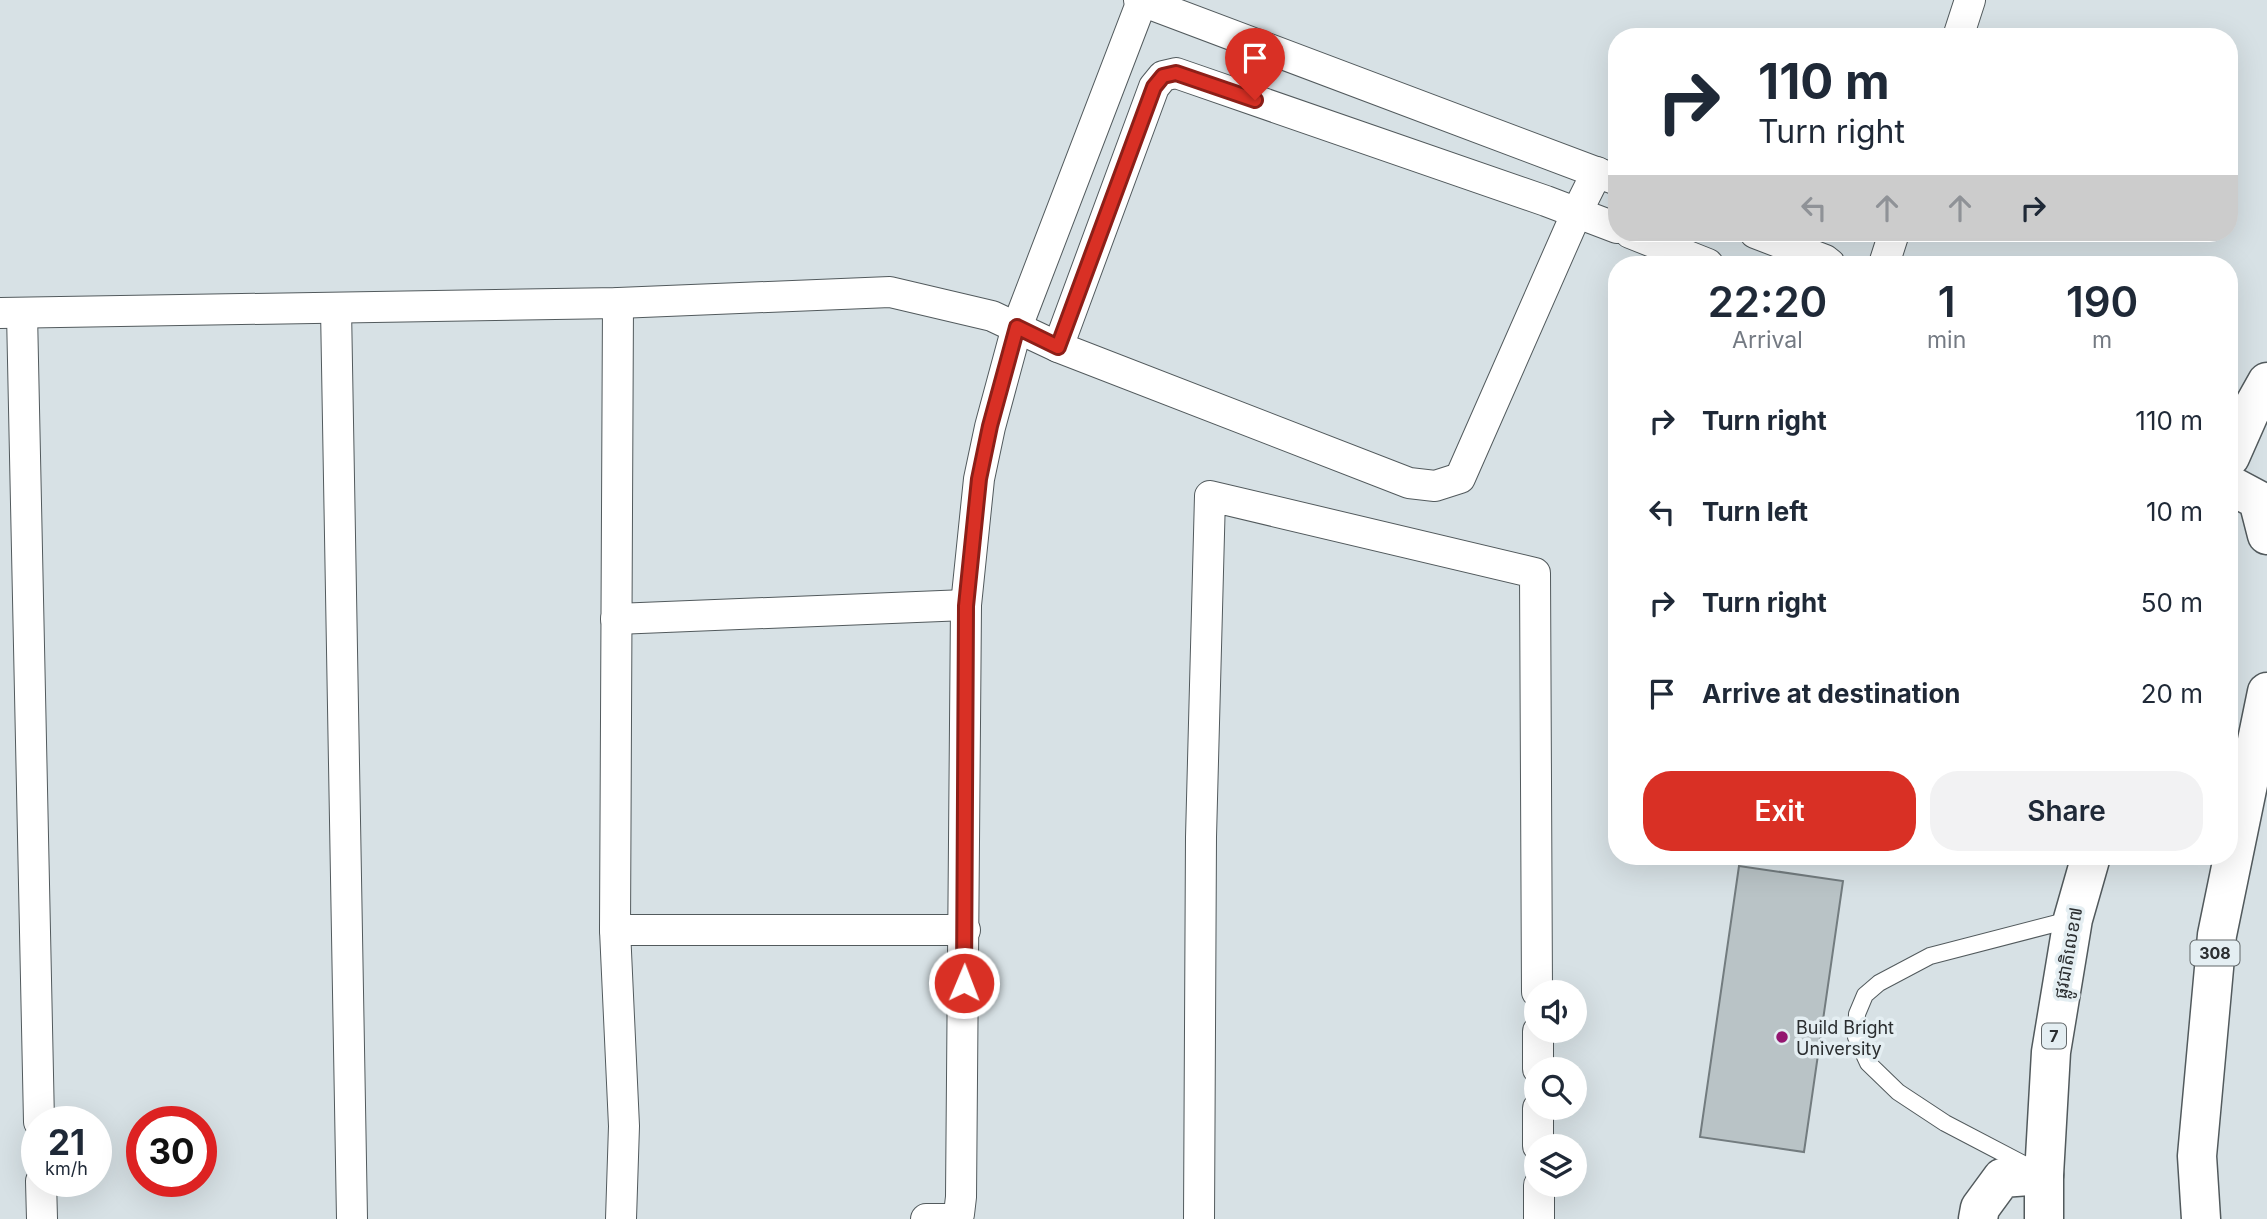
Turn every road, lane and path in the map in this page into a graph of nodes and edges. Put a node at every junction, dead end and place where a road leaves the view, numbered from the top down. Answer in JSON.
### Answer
{"nodes":[{"id":1,"x":1970,"y":0,"type":"edge"},
{"id":2,"x":1140,"y":1,"type":"edge"},
{"id":3,"x":1961,"y":28,"type":"edge"},
{"id":4,"x":1114,"y":74,"type":"junction"},
{"id":5,"x":1154,"y":87,"type":"junction"},
{"id":6,"x":1607,"y":176,"type":"edge"},
{"id":7,"x":1577,"y":212,"type":"junction"},
{"id":8,"x":1608,"y":224,"type":"edge"},
{"id":9,"x":1653,"y":242,"type":"edge"},
{"id":10,"x":1778,"y":242,"type":"edge"},
{"id":11,"x":1688,"y":256,"type":"edge"},
{"id":12,"x":1815,"y":256,"type":"edge"},
{"id":13,"x":618,"y":303,"type":"junction"},
{"id":14,"x":335,"y":308,"type":"junction"},
{"id":15,"x":11,"y":313,"type":"edge"},
{"id":16,"x":1017,"y":327,"type":"junction"},
{"id":17,"x":1058,"y":347,"type":"junction"},
{"id":18,"x":2267,"y":382,"type":"edge"},
{"id":19,"x":2238,"y":439,"type":"edge"},
{"id":20,"x":2238,"y":489,"type":"edge"},
{"id":21,"x":2267,"y":535,"type":"edge"},
{"id":22,"x":966,"y":606,"type":"junction"},
{"id":23,"x":616,"y":619,"type":"junction"},
{"id":24,"x":2267,"y":692,"type":"edge"},
{"id":25,"x":2238,"y":833,"type":"edge"},
{"id":26,"x":2088,"y":865,"type":"edge"},
{"id":27,"x":2231,"y":865,"type":"edge"},
{"id":28,"x":2073,"y":919,"type":"junction"},
{"id":29,"x":615,"y":930,"type":"junction"},
{"id":30,"x":965,"y":930,"type":"junction"},
{"id":31,"x":1537,"y":980,"type":"edge"},
{"id":32,"x":38,"y":1106,"type":"edge"},
{"id":33,"x":2044,"y":1175,"type":"junction"},
{"id":34,"x":41,"y":1197,"type":"edge"},
{"id":35,"x":1539,"y":1197,"type":"edge"},
{"id":36,"x":41,"y":1219,"type":"edge"},
{"id":37,"x":352,"y":1219,"type":"edge"},
{"id":38,"x":621,"y":1219,"type":"edge"},
{"id":39,"x":926,"y":1219,"type":"edge"},
{"id":40,"x":1199,"y":1219,"type":"edge"},
{"id":41,"x":1539,"y":1219,"type":"edge"},
{"id":42,"x":1978,"y":1219,"type":"edge"},
{"id":43,"x":2044,"y":1219,"type":"edge"},
{"id":44,"x":2201,"y":1219,"type":"edge"}],
"edges":[{"from":1,"to":3,"type":"street"},
{"from":2,"to":4,"type":"street"},
{"from":2,"to":6,"type":"street"},
{"from":4,"to":5,"type":"street"},
{"from":4,"to":16,"type":"street"},
{"from":5,"to":7,"type":"street"},
{"from":5,"to":17,"type":"street"},
{"from":6,"to":7,"type":"street"},
{"from":7,"to":8,"type":"street"},
{"from":7,"to":17,"type":"street"},
{"from":9,"to":11,"type":"street"},
{"from":10,"to":12,"type":"street"},
{"from":13,"to":14,"type":"street"},
{"from":13,"to":16,"type":"street"},
{"from":13,"to":23,"type":"street"},
{"from":14,"to":15,"type":"street"},
{"from":14,"to":37,"type":"street"},
{"from":15,"to":32,"type":"street"},
{"from":16,"to":17,"type":"street"},
{"from":16,"to":22,"type":"street"},
{"from":18,"to":19,"type":"highway"},
{"from":20,"to":21,"type":"highway"},
{"from":22,"to":23,"type":"street"},
{"from":22,"to":30,"type":"street"},
{"from":23,"to":29,"type":"street"},
{"from":24,"to":25,"type":"highway","number":"308"},
{"from":26,"to":28,"type":"highway","name":"ផ្លូវជាតិលេខ៧","number":"7"},
{"from":27,"to":44,"type":"highway","number":"308"},
{"from":28,"to":33,"type":"highway","name":"ផ្លូវជាតិលេខ៧","number":"7"},
{"from":28,"to":33,"type":"lane"},
{"from":29,"to":30,"type":"street"},
{"from":29,"to":38,"type":"street"},
{"from":30,"to":39,"type":"street"},
{"from":31,"to":40,"type":"street"},
{"from":33,"to":42,"type":"highway"},
{"from":33,"to":43,"type":"highway","name":"ផ្លូវជាតិលេខ៧","number":"7"},
{"from":34,"to":36,"type":"street"},
{"from":35,"to":41,"type":"street"}]}
